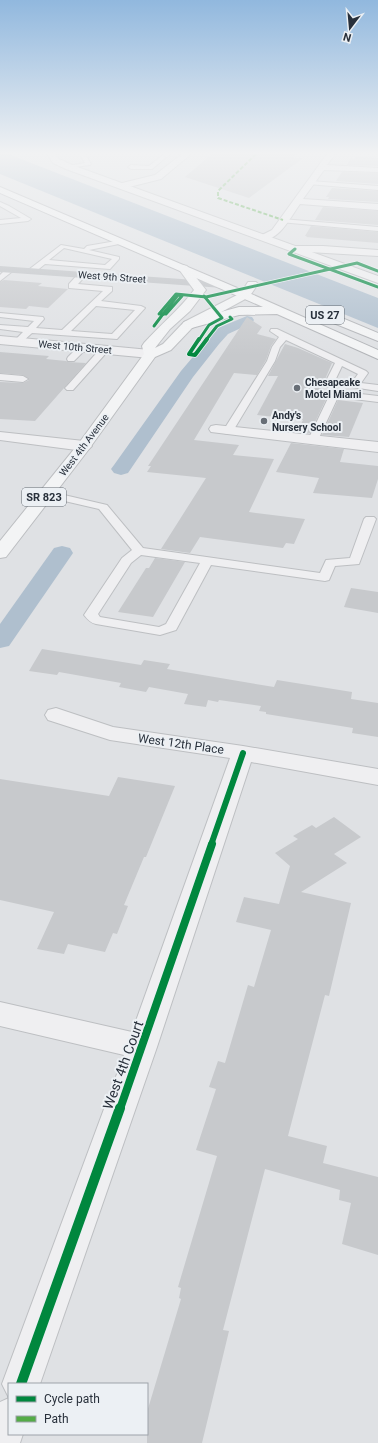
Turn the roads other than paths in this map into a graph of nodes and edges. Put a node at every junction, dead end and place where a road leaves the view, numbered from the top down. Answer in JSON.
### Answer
{"nodes":[{"id":1,"x":74,"y":221,"type":"edge"},
{"id":2,"x":219,"y":221,"type":"edge"},
{"id":3,"x":282,"y":221,"type":"edge"},
{"id":4,"x":286,"y":221,"type":"edge"},
{"id":5,"x":378,"y":229,"type":"edge"},
{"id":6,"x":263,"y":237,"type":"junction"},
{"id":7,"x":122,"y":242,"type":"junction"},
{"id":8,"x":296,"y":249,"type":"junction"},
{"id":9,"x":79,"y":250,"type":"junction"},
{"id":10,"x":378,"y":253,"type":"edge"},
{"id":11,"x":73,"y":255,"type":"dead end"},
{"id":12,"x":43,"y":262,"type":"junction"},
{"id":13,"x":80,"y":268,"type":"junction"},
{"id":14,"x":183,"y":268,"type":"junction"},
{"id":15,"x":5,"y":269,"type":"edge"},
{"id":16,"x":31,"y":271,"type":"junction"},
{"id":17,"x":237,"y":278,"type":"dead end"},
{"id":18,"x":0,"y":279,"type":"edge"},
{"id":19,"x":378,"y":280,"type":"edge"},
{"id":20,"x":197,"y":284,"type":"junction"},
{"id":21,"x":223,"y":285,"type":"junction"},
{"id":22,"x":249,"y":289,"type":"junction"},
{"id":23,"x":273,"y":292,"type":"dead end"},
{"id":24,"x":94,"y":303,"type":"junction"},
{"id":25,"x":284,"y":312,"type":"junction"},
{"id":26,"x":322,"y":313,"type":"dead end"},
{"id":27,"x":0,"y":315,"type":"edge"},
{"id":28,"x":188,"y":326,"type":"junction"},
{"id":29,"x":30,"y":330,"type":"junction"},
{"id":30,"x":274,"y":331,"type":"dead end"},
{"id":31,"x":64,"y":333,"type":"junction"},
{"id":32,"x":284,"y":336,"type":"junction"},
{"id":33,"x":0,"y":337,"type":"edge"},
{"id":34,"x":378,"y":337,"type":"edge"},
{"id":35,"x":18,"y":341,"type":"junction"},
{"id":36,"x":82,"y":348,"type":"junction"},
{"id":37,"x":104,"y":350,"type":"junction"},
{"id":38,"x":150,"y":354,"type":"junction"},
{"id":39,"x":378,"y":355,"type":"edge"},
{"id":40,"x":71,"y":359,"type":"dead end"},
{"id":41,"x":340,"y":362,"type":"junction"},
{"id":42,"x":0,"y":377,"type":"edge"},
{"id":43,"x":23,"y":379,"type":"dead end"},
{"id":44,"x":329,"y":385,"type":"dead end"},
{"id":45,"x":70,"y":388,"type":"dead end"},
{"id":46,"x":378,"y":388,"type":"edge"},
{"id":47,"x":378,"y":398,"type":"edge"},
{"id":48,"x":222,"y":430,"type":"joint"},
{"id":49,"x":0,"y":436,"type":"edge"},
{"id":50,"x":313,"y":440,"type":"junction"},
{"id":51,"x":84,"y":446,"type":"junction"},
{"id":52,"x":378,"y":448,"type":"edge"},
{"id":53,"x":46,"y":494,"type":"junction"},
{"id":54,"x":370,"y":519,"type":"dead end"},
{"id":55,"x":140,"y":551,"type":"junction"},
{"id":56,"x":0,"y":553,"type":"edge"},
{"id":57,"x":207,"y":561,"type":"junction"},
{"id":58,"x":56,"y":715,"type":"dead end"},
{"id":59,"x":243,"y":753,"type":"junction"},
{"id":60,"x":378,"y":777,"type":"edge"},
{"id":61,"x":0,"y":1014,"type":"edge"},
{"id":62,"x":142,"y":1046,"type":"junction"},
{"id":63,"x":21,"y":1383,"type":"edge"},
{"id":64,"x":8,"y":1421,"type":"edge"},
{"id":65,"x":0,"y":1443,"type":"edge"}],
"edges":[{"from":1,"to":7,"type":"main road","number":"US 27"},
{"from":2,"to":6,"type":"street"},
{"from":3,"to":6,"type":"street"},
{"from":4,"to":5,"type":"lane"},
{"from":6,"to":8,"type":"street"},
{"from":7,"to":9,"type":"lane"},
{"from":7,"to":14,"type":"main road","number":"US 27"},
{"from":8,"to":10,"type":"street"},
{"from":8,"to":19,"type":"street"},
{"from":9,"to":11,"type":"lane"},
{"from":9,"to":12,"type":"lane"},
{"from":9,"to":13,"type":"lane"},
{"from":12,"to":13,"type":"lane"},
{"from":12,"to":16,"type":"lane"},
{"from":13,"to":16,"type":"main road","name":"West 9th Street"},
{"from":13,"to":20,"type":"main road","name":"West 9th Street"},
{"from":13,"to":24,"type":"lane"},
{"from":14,"to":20,"type":"main road"},
{"from":14,"to":21,"type":"main road","number":"US 27"},
{"from":15,"to":16,"type":"main road","name":"West 9th Street"},
{"from":15,"to":18,"type":"lane"},
{"from":17,"to":22,"type":"main road","number":"US 27"},
{"from":20,"to":21,"type":"main road","name":"West 9th Street"},
{"from":20,"to":38,"type":"main road","name":"West 4th Avenue","number":"SR 823"},
{"from":21,"to":22,"type":"main road","number":"US 27"},
{"from":22,"to":23,"type":"main road"},
{"from":22,"to":25,"type":"main road","number":"US 27"},
{"from":22,"to":28,"type":"main road"},
{"from":24,"to":31,"type":"lane"},
{"from":24,"to":31,"type":"lane"},
{"from":25,"to":28,"type":"main road"},
{"from":25,"to":39,"type":"main road","number":"US 27"},
{"from":26,"to":34,"type":"main road","number":"US 27"},
{"from":27,"to":29,"type":"lane"},
{"from":28,"to":38,"type":"main road"},
{"from":29,"to":31,"type":"lane"},
{"from":29,"to":33,"type":"lane"},
{"from":29,"to":35,"type":"lane"},
{"from":30,"to":32,"type":"lane"},
{"from":32,"to":41,"type":"lane"},
{"from":32,"to":48,"type":"lane"},
{"from":33,"to":35,"type":"street","name":"West 10th Street"},
{"from":35,"to":36,"type":"street","name":"West 10th Street"},
{"from":36,"to":37,"type":"street","name":"West 10th Street"},
{"from":36,"to":40,"type":"lane"},
{"from":37,"to":38,"type":"street","name":"West 10th Street"},
{"from":37,"to":45,"type":"lane"},
{"from":38,"to":51,"type":"main road","name":"West 4th Avenue","number":"SR 823"},
{"from":41,"to":44,"type":"lane"},
{"from":41,"to":46,"type":"lane"},
{"from":42,"to":43,"type":"lane"},
{"from":47,"to":50,"type":"lane"},
{"from":48,"to":50,"type":"street"},
{"from":49,"to":51,"type":"street"},
{"from":50,"to":52,"type":"street"},
{"from":51,"to":53,"type":"main road","name":"West 4th Avenue","number":"SR 823"},
{"from":53,"to":55,"type":"lane"},
{"from":53,"to":56,"type":"main road","name":"West 4th Avenue","number":"SR 823"},
{"from":54,"to":57,"type":"lane"},
{"from":55,"to":57,"type":"lane"},
{"from":55,"to":57,"type":"lane"},
{"from":58,"to":59,"type":"street","name":"West 12th Place"},
{"from":59,"to":60,"type":"street","name":"West 12th Place"},
{"from":59,"to":62,"type":"street","name":"West 4th Court"},
{"from":61,"to":62,"type":"street"},
{"from":62,"to":63,"type":"street","name":"West 4th Court"},
{"from":64,"to":65,"type":"street"}]}
